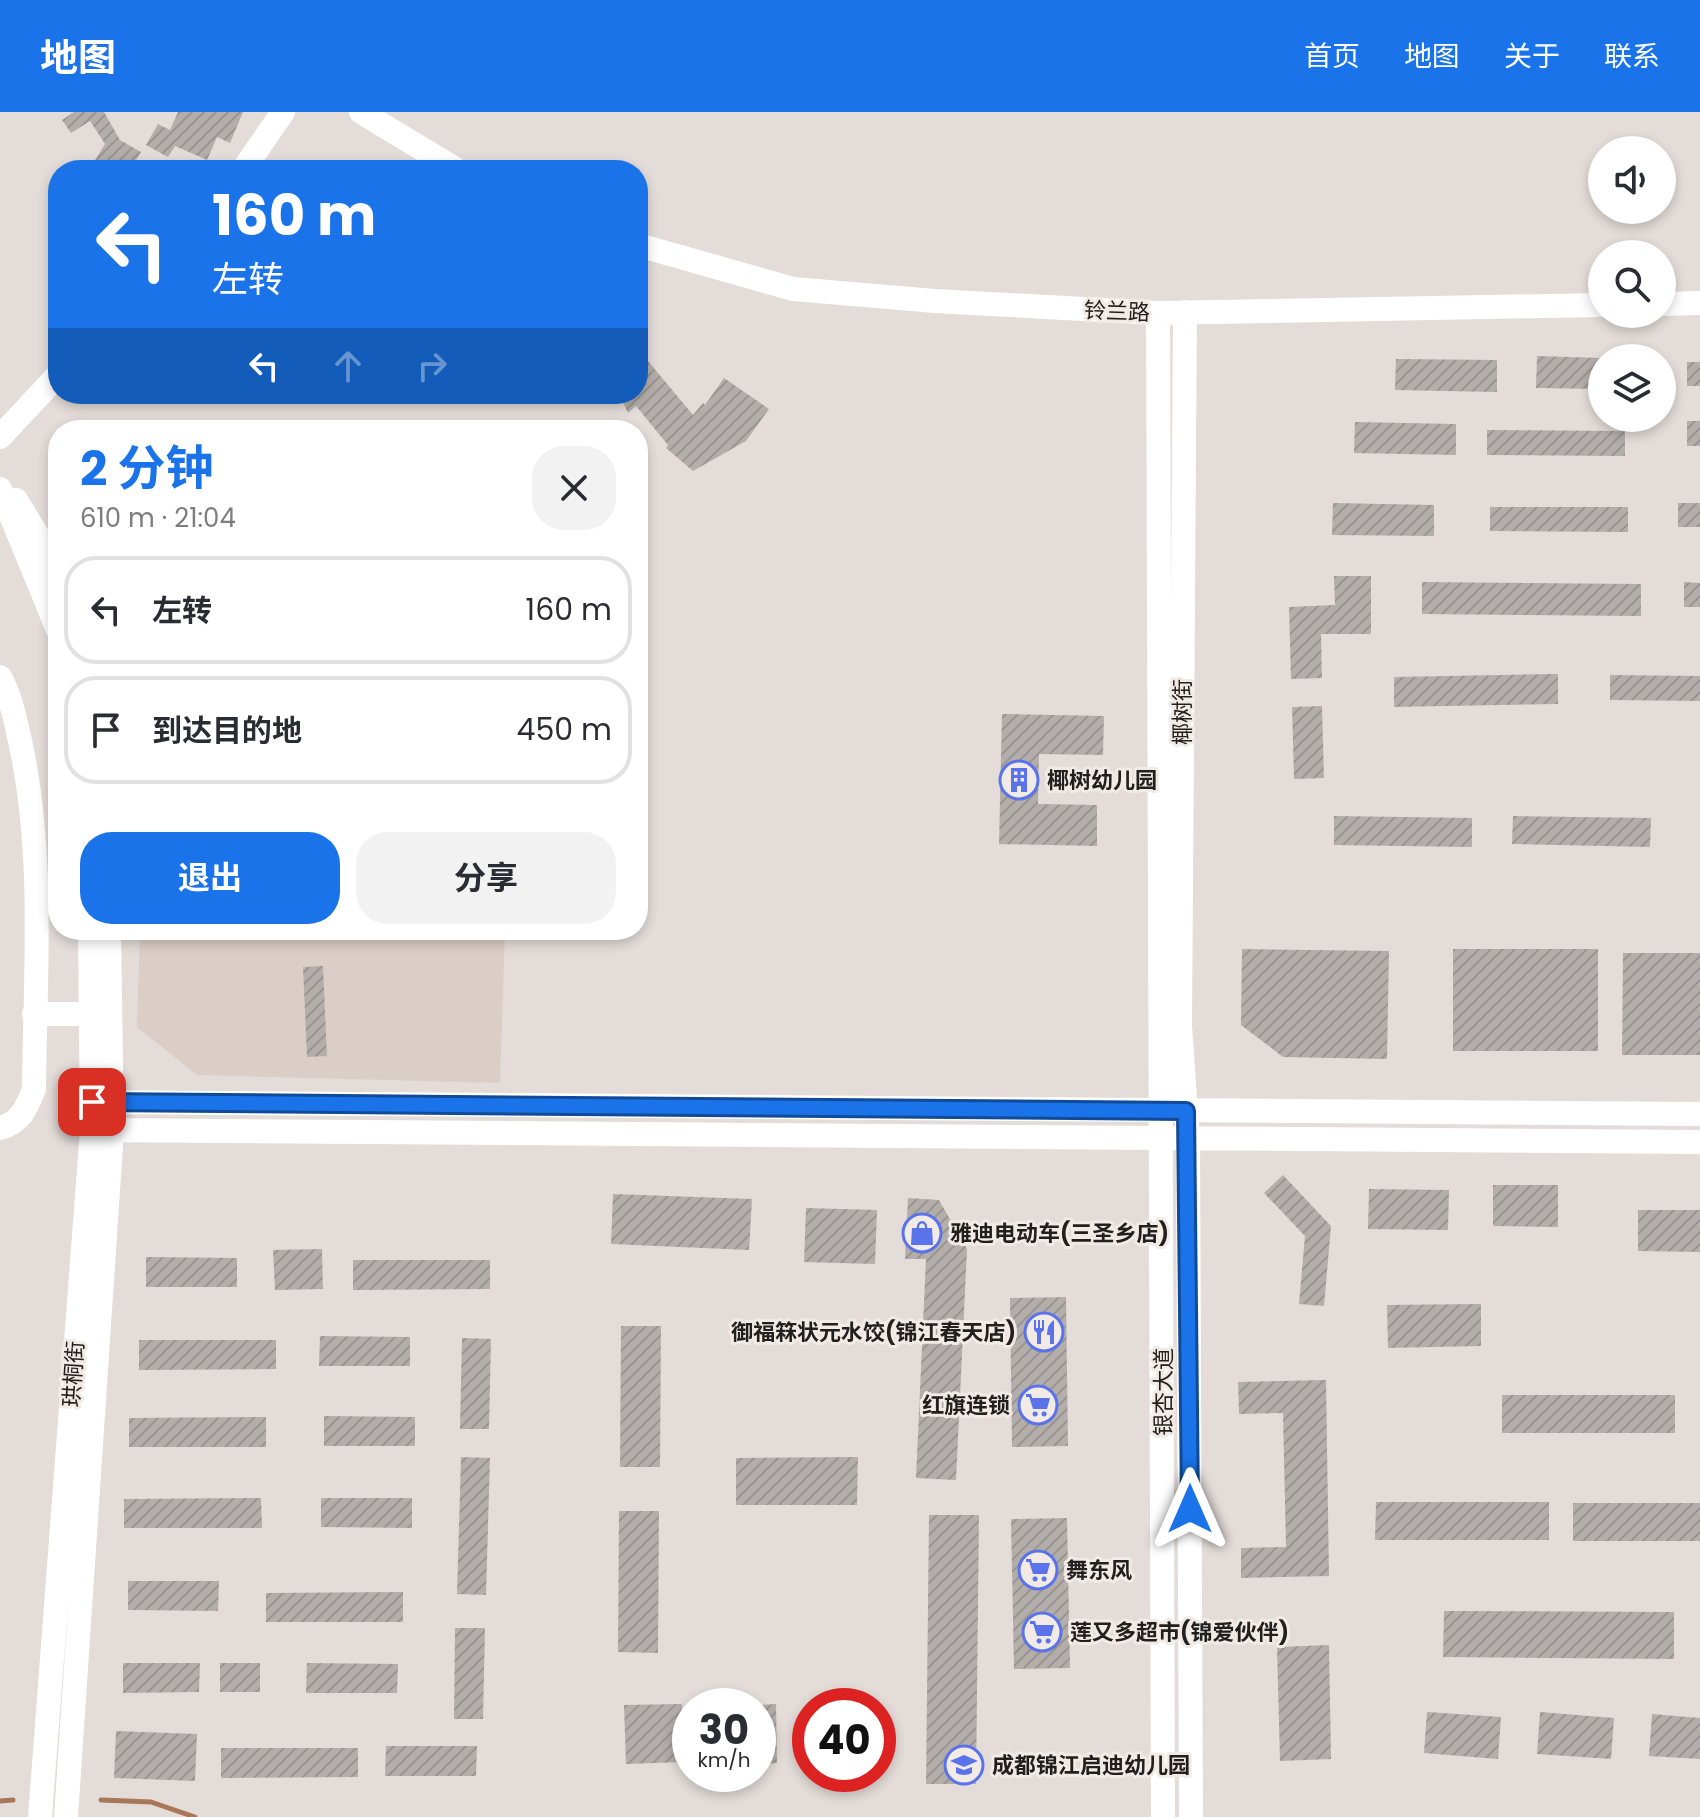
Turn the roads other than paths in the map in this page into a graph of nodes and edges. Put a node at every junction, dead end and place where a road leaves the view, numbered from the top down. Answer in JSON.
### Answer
{"nodes":[{"id":1,"x":283,"y":112,"type":"edge"},
{"id":2,"x":361,"y":112,"type":"edge"},
{"id":3,"x":250,"y":160,"type":"edge"},
{"id":4,"x":440,"y":160,"type":"edge"},
{"id":5,"x":648,"y":248,"type":"edge"},
{"id":6,"x":1700,"y":303,"type":"edge"},
{"id":7,"x":1676,"y":304,"type":"edge"},
{"id":8,"x":1588,"y":305,"type":"edge"},
{"id":9,"x":1185,"y":312,"type":"junction"},
{"id":10,"x":1158,"y":313,"type":"junction"},
{"id":11,"x":48,"y":386,"type":"edge"},
{"id":12,"x":0,"y":437,"type":"edge"},
{"id":13,"x":0,"y":474,"type":"edge"},
{"id":14,"x":0,"y":489,"type":"edge"},
{"id":15,"x":48,"y":554,"type":"edge"},
{"id":16,"x":48,"y":606,"type":"edge"},
{"id":17,"x":0,"y":677,"type":"edge"},
{"id":18,"x":90,"y":940,"type":"edge"},
{"id":19,"x":109,"y":940,"type":"edge"},
{"id":20,"x":34,"y":1014,"type":"junction"},
{"id":21,"x":91,"y":1014,"type":"junction"},
{"id":22,"x":102,"y":1103,"type":"junction"},
{"id":23,"x":1159,"y":1110,"type":"junction"},
{"id":24,"x":1186,"y":1111,"type":"junction"},
{"id":25,"x":1700,"y":1114,"type":"edge"},
{"id":26,"x":0,"y":1128,"type":"edge"},
{"id":27,"x":102,"y":1130,"type":"junction"},
{"id":28,"x":1159,"y":1140,"type":"junction"},
{"id":29,"x":1188,"y":1140,"type":"junction"},
{"id":30,"x":1700,"y":1142,"type":"edge"},
{"id":31,"x":40,"y":1817,"type":"edge"},
{"id":32,"x":66,"y":1817,"type":"edge"},
{"id":33,"x":1163,"y":1817,"type":"edge"},
{"id":34,"x":1191,"y":1817,"type":"edge"}],
"edges":[{"from":1,"to":3,"type":"street"},
{"from":2,"to":4,"type":"street"},
{"from":5,"to":10,"type":"street","name":"铃兰路"},
{"from":6,"to":7,"type":"street"},
{"from":8,"to":9,"type":"street","name":"铃兰路"},
{"from":9,"to":10,"type":"street","name":"铃兰路"},
{"from":9,"to":24,"type":"street","name":"椰树街"},
{"from":10,"to":23,"type":"street","name":"椰树街"},
{"from":11,"to":12,"type":"street"},
{"from":13,"to":15,"type":"street"},
{"from":14,"to":16,"type":"street"},
{"from":17,"to":20,"type":"street"},
{"from":18,"to":21,"type":"street","name":"珙桐街"},
{"from":19,"to":22,"type":"street","name":"珙桐街"},
{"from":20,"to":21,"type":"street"},
{"from":20,"to":26,"type":"street"},
{"from":21,"to":22,"type":"street","name":"珙桐街"},
{"from":22,"to":23,"type":"street"},
{"from":22,"to":27,"type":"street","name":"珙桐街"},
{"from":23,"to":24,"type":"street"},
{"from":23,"to":28,"type":"street","name":"银杏大道"},
{"from":24,"to":25,"type":"street"},
{"from":24,"to":29,"type":"street","name":"银杏大道"},
{"from":27,"to":28,"type":"street"},
{"from":27,"to":31,"type":"street","name":"珙桐街"},
{"from":27,"to":32,"type":"street","name":"珙桐街"},
{"from":28,"to":29,"type":"street"},
{"from":28,"to":33,"type":"street","name":"银杏大道"},
{"from":29,"to":30,"type":"street"},
{"from":29,"to":34,"type":"street","name":"银杏大道"}]}
